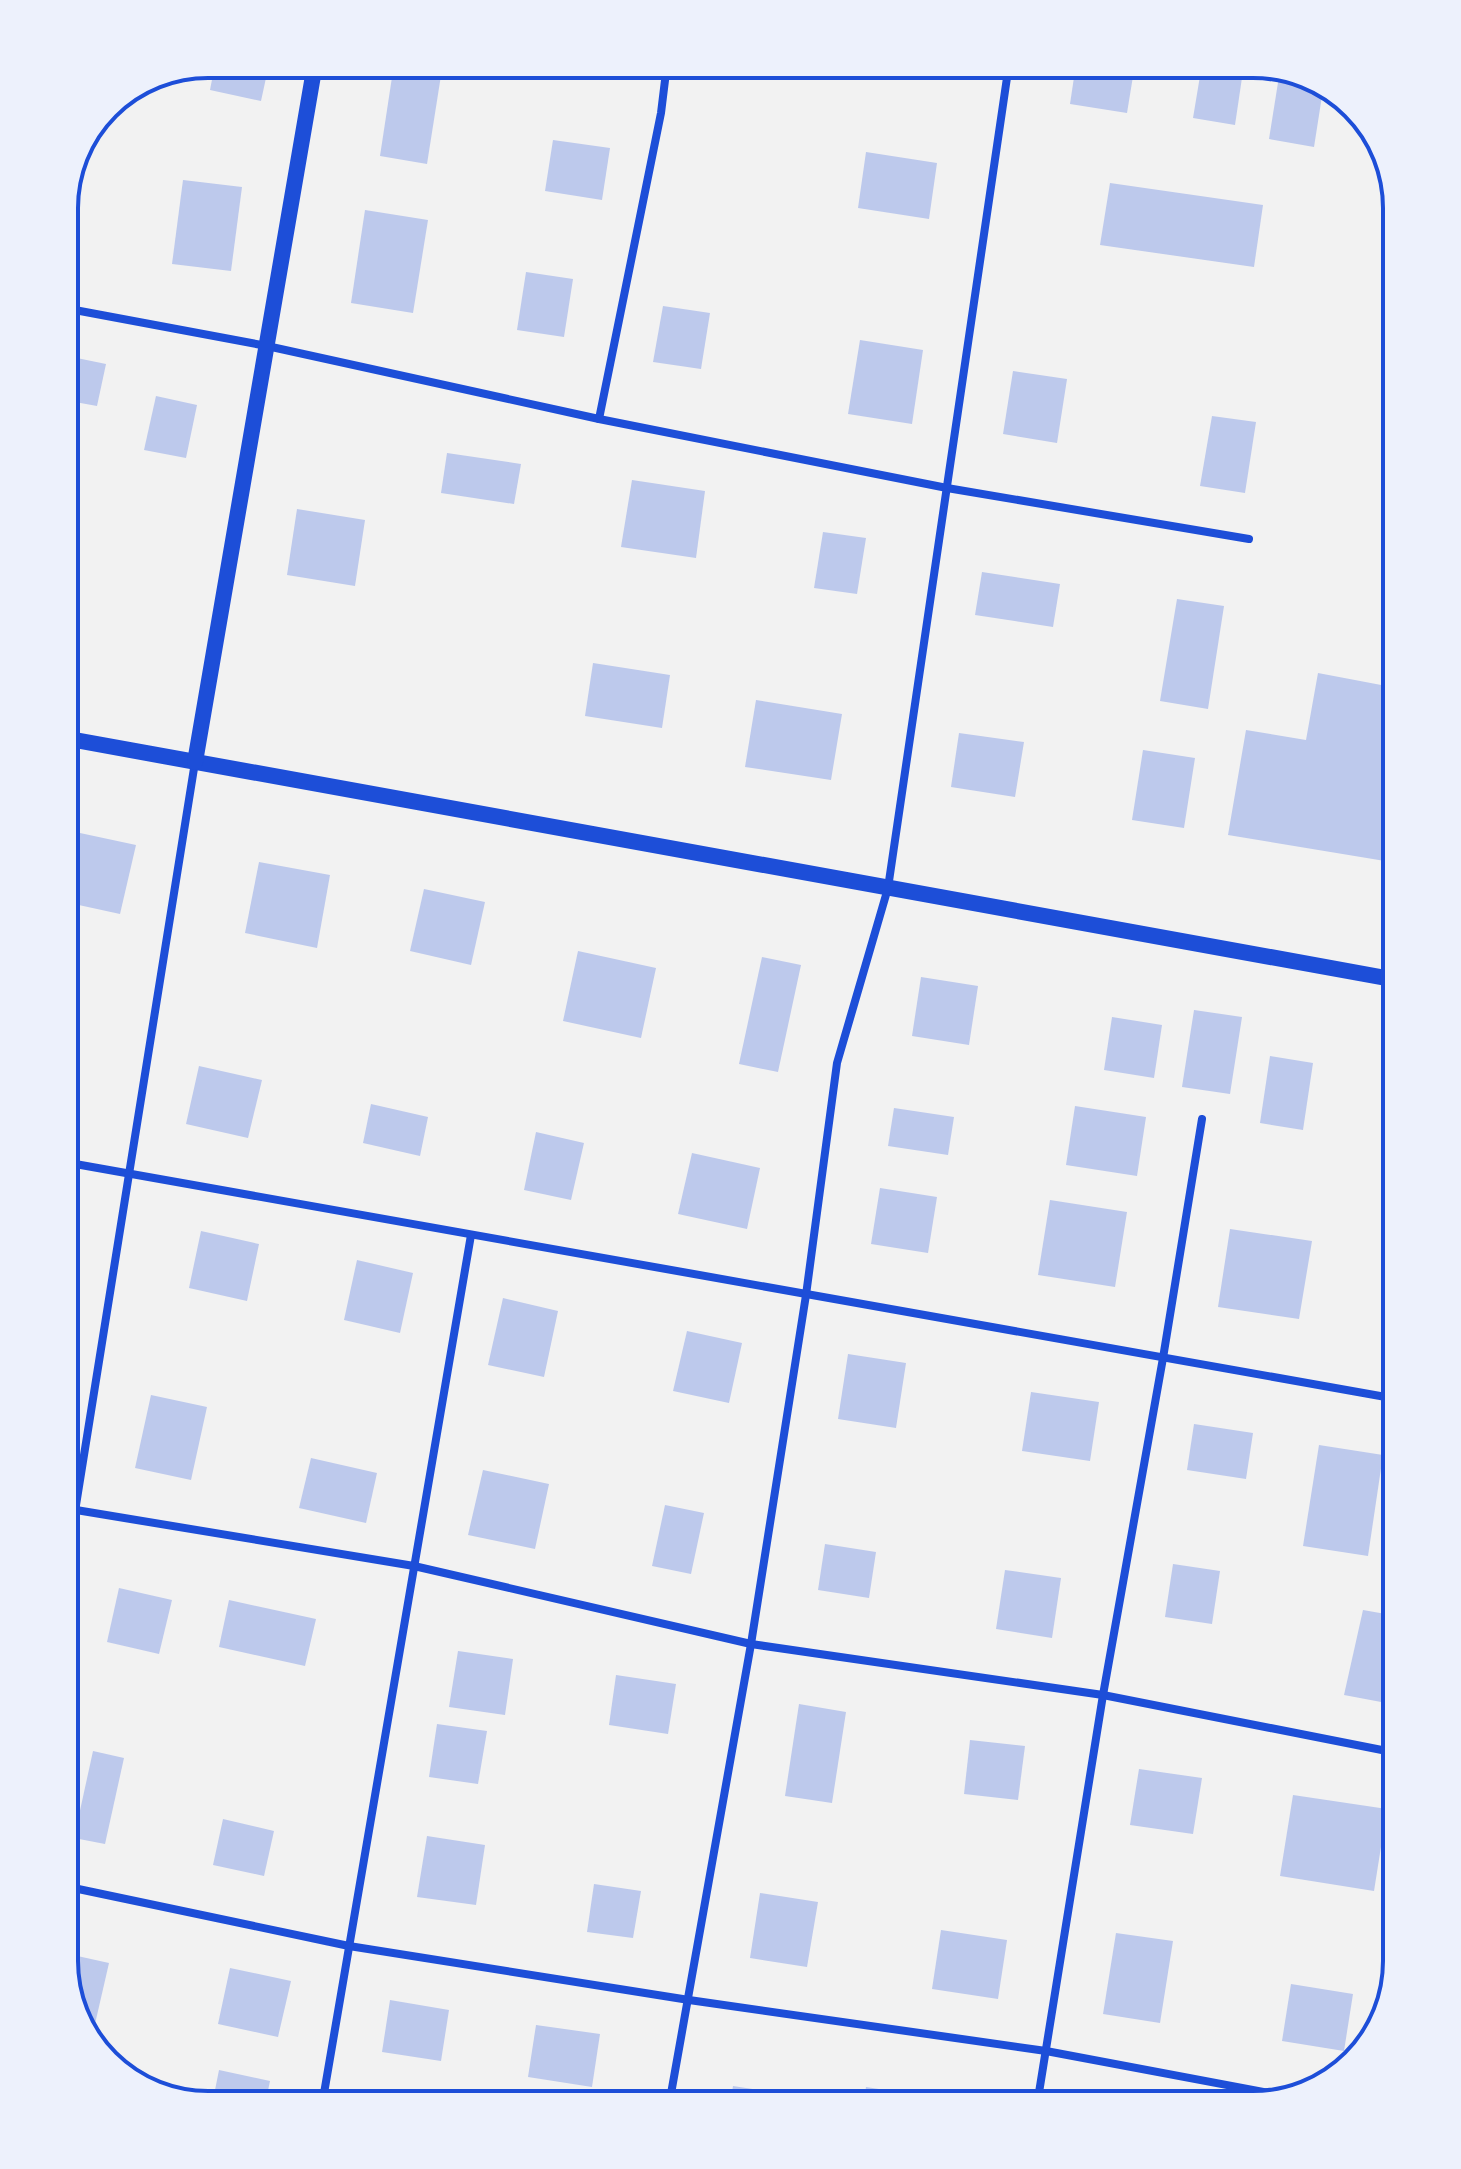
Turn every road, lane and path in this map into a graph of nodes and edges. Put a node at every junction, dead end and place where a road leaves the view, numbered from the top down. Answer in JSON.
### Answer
{"nodes":[{"id":1,"x":313,"y":78,"type":"edge"},
{"id":2,"x":665,"y":78,"type":"edge"},
{"id":3,"x":1007,"y":78,"type":"edge"},
{"id":4,"x":78,"y":311,"type":"edge"},
{"id":5,"x":267,"y":346,"type":"junction"},
{"id":6,"x":599,"y":419,"type":"junction"},
{"id":7,"x":947,"y":488,"type":"junction"},
{"id":8,"x":1249,"y":539,"type":"dead end"},
{"id":9,"x":78,"y":741,"type":"edge"},
{"id":10,"x":195,"y":762,"type":"junction"},
{"id":11,"x":888,"y":888,"type":"junction"},
{"id":12,"x":1383,"y":977,"type":"edge"},
{"id":13,"x":1202,"y":1119,"type":"dead end"},
{"id":14,"x":78,"y":1165,"type":"edge"},
{"id":15,"x":129,"y":1174,"type":"junction"},
{"id":16,"x":471,"y":1235,"type":"junction"},
{"id":17,"x":806,"y":1295,"type":"junction"},
{"id":18,"x":1163,"y":1358,"type":"junction"},
{"id":19,"x":1383,"y":1397,"type":"edge"},
{"id":20,"x":78,"y":1490,"type":"edge"},
{"id":21,"x":78,"y":1510,"type":"edge"},
{"id":22,"x":414,"y":1566,"type":"junction"},
{"id":23,"x":751,"y":1644,"type":"junction"},
{"id":24,"x":1103,"y":1695,"type":"junction"},
{"id":25,"x":1383,"y":1750,"type":"edge"},
{"id":26,"x":78,"y":1889,"type":"edge"},
{"id":27,"x":349,"y":1946,"type":"junction"},
{"id":28,"x":689,"y":2000,"type":"junction"},
{"id":29,"x":1046,"y":2051,"type":"junction"},
{"id":30,"x":324,"y":2091,"type":"edge"},
{"id":31,"x":672,"y":2091,"type":"edge"},
{"id":32,"x":1039,"y":2091,"type":"edge"},
{"id":33,"x":1257,"y":2091,"type":"edge"}],
"edges":[{"from":1,"to":5,"type":"main road"},
{"from":2,"to":6,"type":"street"},
{"from":3,"to":7,"type":"street"},
{"from":4,"to":5,"type":"street"},
{"from":5,"to":6,"type":"street"},
{"from":5,"to":10,"type":"main road"},
{"from":6,"to":7,"type":"street"},
{"from":7,"to":8,"type":"street"},
{"from":7,"to":11,"type":"street"},
{"from":9,"to":10,"type":"main road"},
{"from":10,"to":11,"type":"main road"},
{"from":10,"to":15,"type":"street"},
{"from":11,"to":12,"type":"main road"},
{"from":11,"to":17,"type":"street"},
{"from":13,"to":18,"type":"street"},
{"from":14,"to":15,"type":"street"},
{"from":15,"to":16,"type":"street"},
{"from":15,"to":20,"type":"street"},
{"from":16,"to":17,"type":"street"},
{"from":16,"to":22,"type":"street"},
{"from":17,"to":18,"type":"street"},
{"from":17,"to":23,"type":"street"},
{"from":18,"to":19,"type":"street"},
{"from":18,"to":24,"type":"street"},
{"from":21,"to":22,"type":"street"},
{"from":22,"to":23,"type":"street"},
{"from":22,"to":27,"type":"street"},
{"from":23,"to":24,"type":"street"},
{"from":23,"to":28,"type":"street"},
{"from":24,"to":25,"type":"street"},
{"from":24,"to":29,"type":"street"},
{"from":26,"to":27,"type":"street"},
{"from":27,"to":28,"type":"street"},
{"from":27,"to":30,"type":"street"},
{"from":28,"to":29,"type":"street"},
{"from":28,"to":31,"type":"street"},
{"from":29,"to":32,"type":"street"},
{"from":29,"to":33,"type":"street"}]}
